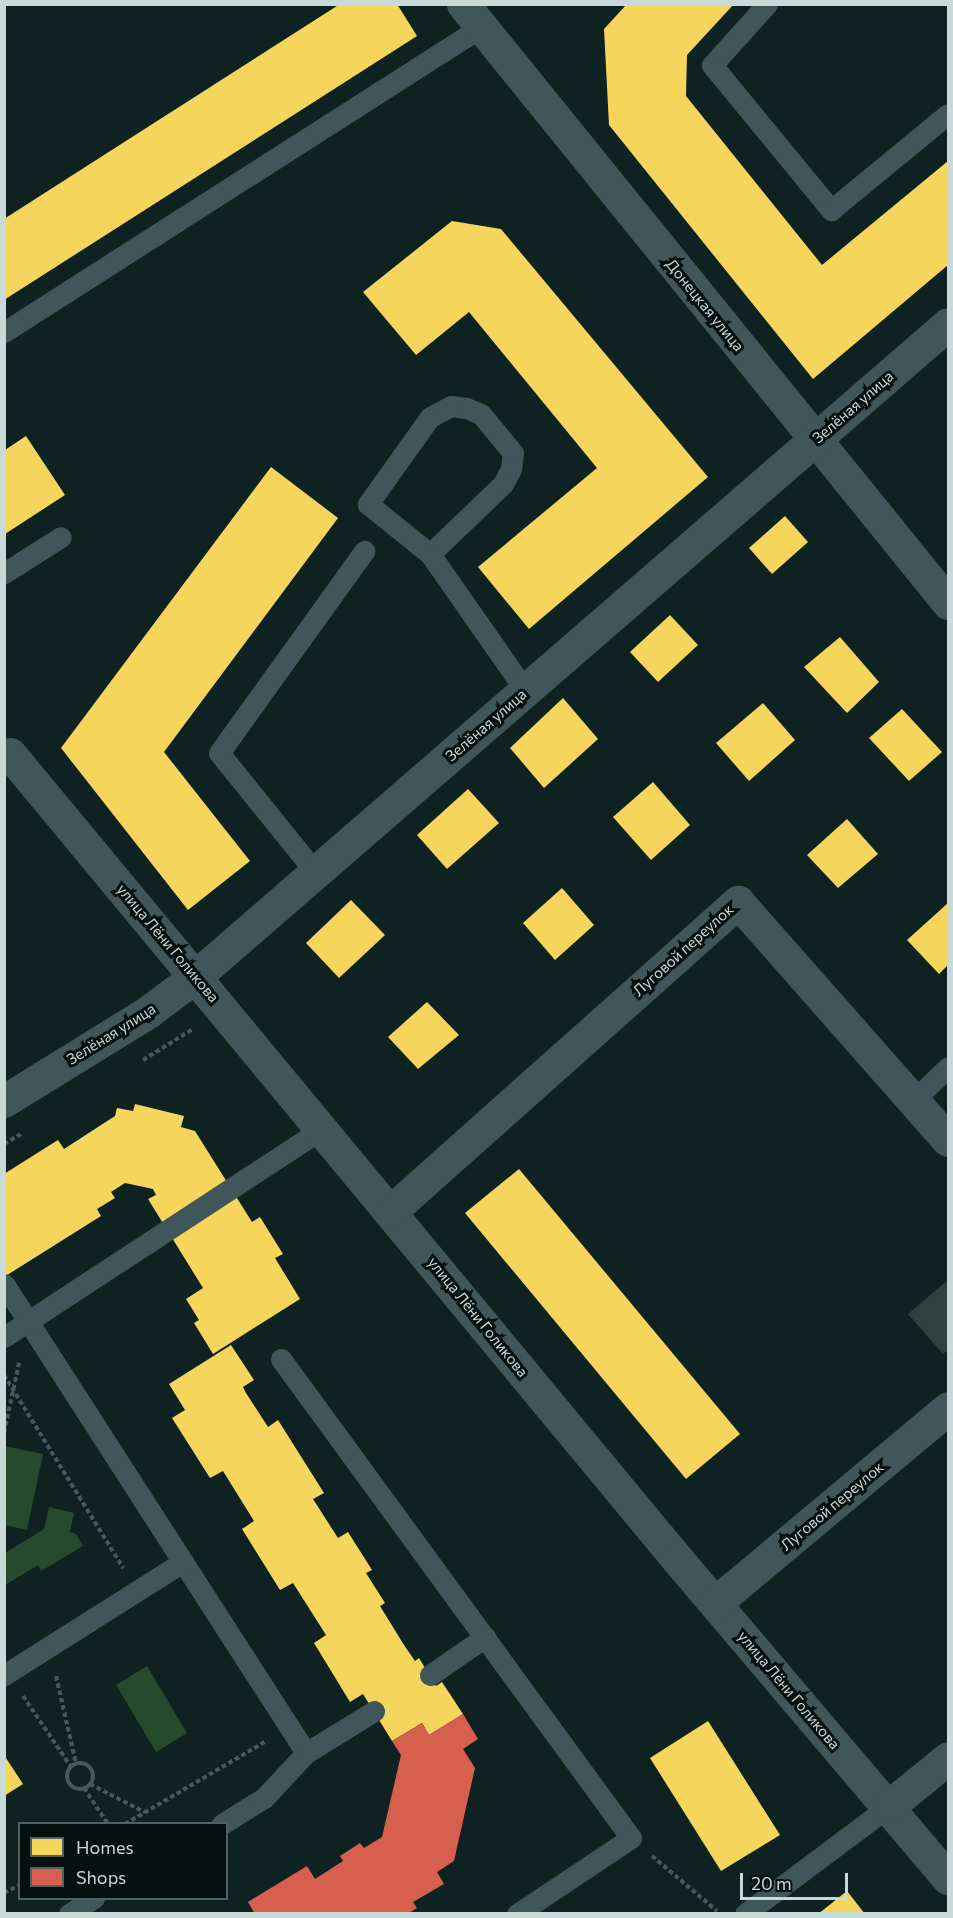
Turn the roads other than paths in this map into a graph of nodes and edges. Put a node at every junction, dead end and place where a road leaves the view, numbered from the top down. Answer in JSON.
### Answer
{"nodes":[{"id":1,"x":767,"y":4,"type":"edge"},
{"id":2,"x":472,"y":16,"type":"edge"},
{"id":3,"x":948,"y":114,"type":"edge"},
{"id":4,"x":948,"y":324,"type":"edge"},
{"id":5,"x":4,"y":333,"type":"edge"},
{"id":6,"x":815,"y":440,"type":"junction"},
{"id":7,"x":61,"y":537,"type":"dead end"},
{"id":8,"x":364,"y":551,"type":"dead end"},
{"id":9,"x":430,"y":554,"type":"junction"},
{"id":10,"x":4,"y":573,"type":"edge"},
{"id":11,"x":948,"y":603,"type":"edge"},
{"id":12,"x":525,"y":690,"type":"junction"},
{"id":13,"x":10,"y":754,"type":"dead end"},
{"id":14,"x":316,"y":873,"type":"junction"},
{"id":15,"x":196,"y":976,"type":"junction"},
{"id":16,"x":948,"y":1067,"type":"edge"},
{"id":17,"x":914,"y":1100,"type":"junction"},
{"id":18,"x":4,"y":1101,"type":"edge"},
{"id":19,"x":323,"y":1128,"type":"junction"},
{"id":20,"x":948,"y":1140,"type":"edge"},
{"id":21,"x":392,"y":1211,"type":"junction"},
{"id":22,"x":4,"y":1284,"type":"edge"},
{"id":23,"x":28,"y":1322,"type":"junction"},
{"id":24,"x":4,"y":1337,"type":"edge"},
{"id":25,"x":281,"y":1359,"type":"dead end"},
{"id":26,"x":948,"y":1408,"type":"edge"},
{"id":27,"x":183,"y":1562,"type":"junction"},
{"id":28,"x":715,"y":1603,"type":"junction"},
{"id":29,"x":485,"y":1637,"type":"junction"},
{"id":30,"x":6,"y":1674,"type":"edge"},
{"id":31,"x":430,"y":1676,"type":"dead end"},
{"id":32,"x":374,"y":1711,"type":"dead end"},
{"id":33,"x":306,"y":1753,"type":"junction"},
{"id":34,"x":948,"y":1758,"type":"edge"},
{"id":35,"x":888,"y":1807,"type":"junction"},
{"id":36,"x":225,"y":1822,"type":"edge"},
{"id":37,"x":948,"y":1878,"type":"edge"},
{"id":38,"x":92,"y":1900,"type":"edge"},
{"id":39,"x":69,"y":1914,"type":"edge"},
{"id":40,"x":517,"y":1914,"type":"edge"},
{"id":41,"x":745,"y":1914,"type":"edge"}],
"edges":[{"from":1,"to":3,"type":"lane"},
{"from":2,"to":5,"type":"lane"},
{"from":2,"to":6,"type":"street","name":"Донецкая улица"},
{"from":4,"to":6,"type":"street","name":"Зелёная улица"},
{"from":6,"to":11,"type":"street","name":"Донецкая улица"},
{"from":6,"to":12,"type":"street","name":"Зелёная улица"},
{"from":7,"to":10,"type":"lane"},
{"from":8,"to":14,"type":"lane"},
{"from":9,"to":9,"type":"lane"},
{"from":9,"to":12,"type":"lane"},
{"from":12,"to":14,"type":"street","name":"Зелёная улица"},
{"from":13,"to":15,"type":"street","name":"улица Лёни Голикова"},
{"from":14,"to":15,"type":"street","name":"Зелёная улица"},
{"from":15,"to":18,"type":"street","name":"Зелёная улица"},
{"from":15,"to":19,"type":"street","name":"улица Лёни Голикова"},
{"from":16,"to":17,"type":"lane"},
{"from":17,"to":20,"type":"street","name":"Луговой переулок"},
{"from":17,"to":21,"type":"street","name":"Луговой переулок"},
{"from":19,"to":21,"type":"street","name":"улица Лёни Голикова"},
{"from":19,"to":23,"type":"lane"},
{"from":21,"to":28,"type":"street","name":"улица Лёни Голикова"},
{"from":22,"to":23,"type":"lane"},
{"from":23,"to":24,"type":"lane"},
{"from":23,"to":27,"type":"lane"},
{"from":25,"to":29,"type":"lane"},
{"from":26,"to":28,"type":"street","name":"Луговой переулок"},
{"from":27,"to":30,"type":"lane"},
{"from":27,"to":33,"type":"lane"},
{"from":28,"to":35,"type":"street","name":"улица Лёни Голикова"},
{"from":29,"to":31,"type":"lane"},
{"from":29,"to":40,"type":"lane"},
{"from":32,"to":33,"type":"lane"},
{"from":33,"to":36,"type":"lane"},
{"from":34,"to":35,"type":"street"},
{"from":35,"to":37,"type":"street","name":"улица Лёни Голикова"},
{"from":35,"to":41,"type":"lane"},
{"from":38,"to":39,"type":"lane"}]}
